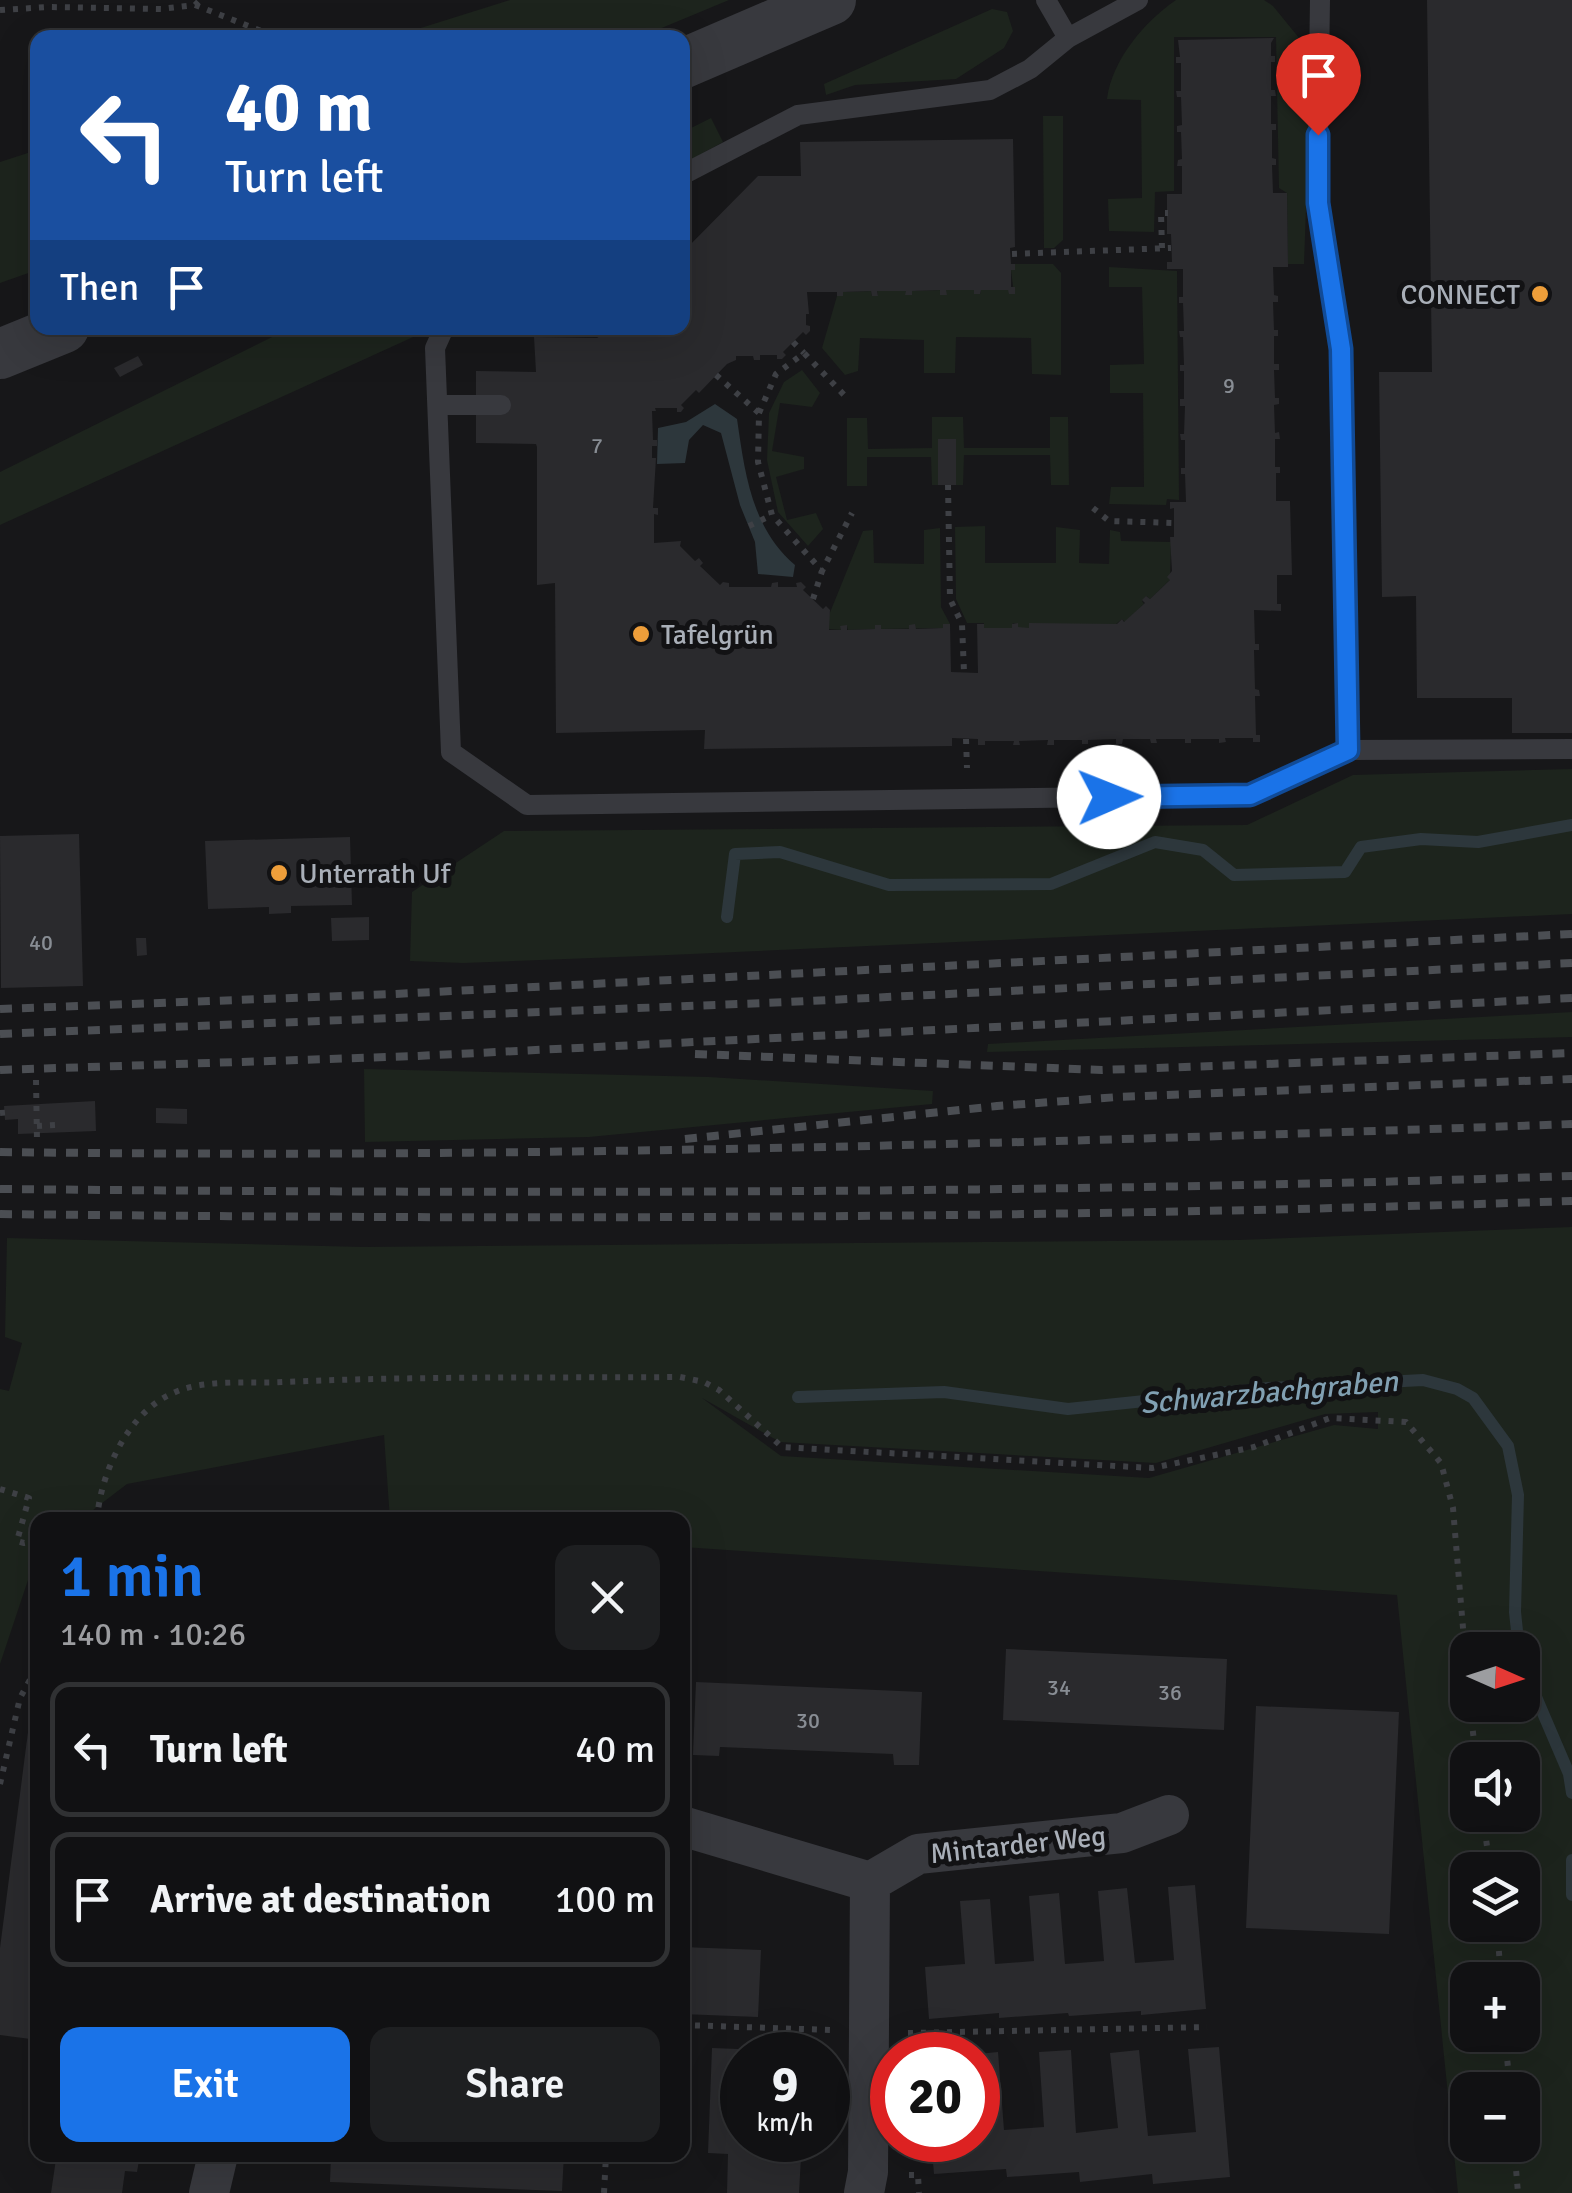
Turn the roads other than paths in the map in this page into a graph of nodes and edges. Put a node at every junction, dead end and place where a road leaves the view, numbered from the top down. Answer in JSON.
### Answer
{"nodes":[{"id":1,"x":831,"y":0,"type":"edge"},
{"id":2,"x":1046,"y":0,"type":"edge"},
{"id":3,"x":1138,"y":0,"type":"edge"},
{"id":4,"x":1320,"y":0,"type":"edge"},
{"id":5,"x":1068,"y":38,"type":"junction"},
{"id":6,"x":690,"y":61,"type":"edge"},
{"id":7,"x":690,"y":172,"type":"edge"},
{"id":8,"x":47,"y":335,"type":"edge"},
{"id":9,"x":441,"y":335,"type":"edge"},
{"id":10,"x":0,"y":354,"type":"edge"},
{"id":11,"x":438,"y":405,"type":"junction"},
{"id":12,"x":501,"y":405,"type":"dead end"},
{"id":13,"x":1572,"y":748,"type":"edge"},
{"id":14,"x":1348,"y":750,"type":"junction"},
{"id":15,"x":1169,"y":1815,"type":"dead end"},
{"id":16,"x":690,"y":1828,"type":"edge"},
{"id":17,"x":870,"y":1882,"type":"junction"},
{"id":18,"x":216,"y":2162,"type":"edge"},
{"id":19,"x":208,"y":2193,"type":"edge"},
{"id":20,"x":864,"y":2193,"type":"edge"}],
"edges":[{"from":1,"to":6,"type":"street"},
{"from":2,"to":5,"type":"lane"},
{"from":3,"to":5,"type":"lane"},
{"from":4,"to":14,"type":"lane"},
{"from":5,"to":7,"type":"lane"},
{"from":8,"to":10,"type":"street"},
{"from":9,"to":11,"type":"lane"},
{"from":11,"to":12,"type":"lane"},
{"from":11,"to":14,"type":"lane"},
{"from":13,"to":14,"type":"lane"},
{"from":15,"to":17,"type":"street","name":"Mintarder Weg"},
{"from":16,"to":17,"type":"street"},
{"from":17,"to":20,"type":"street"},
{"from":18,"to":19,"type":"street"}]}
